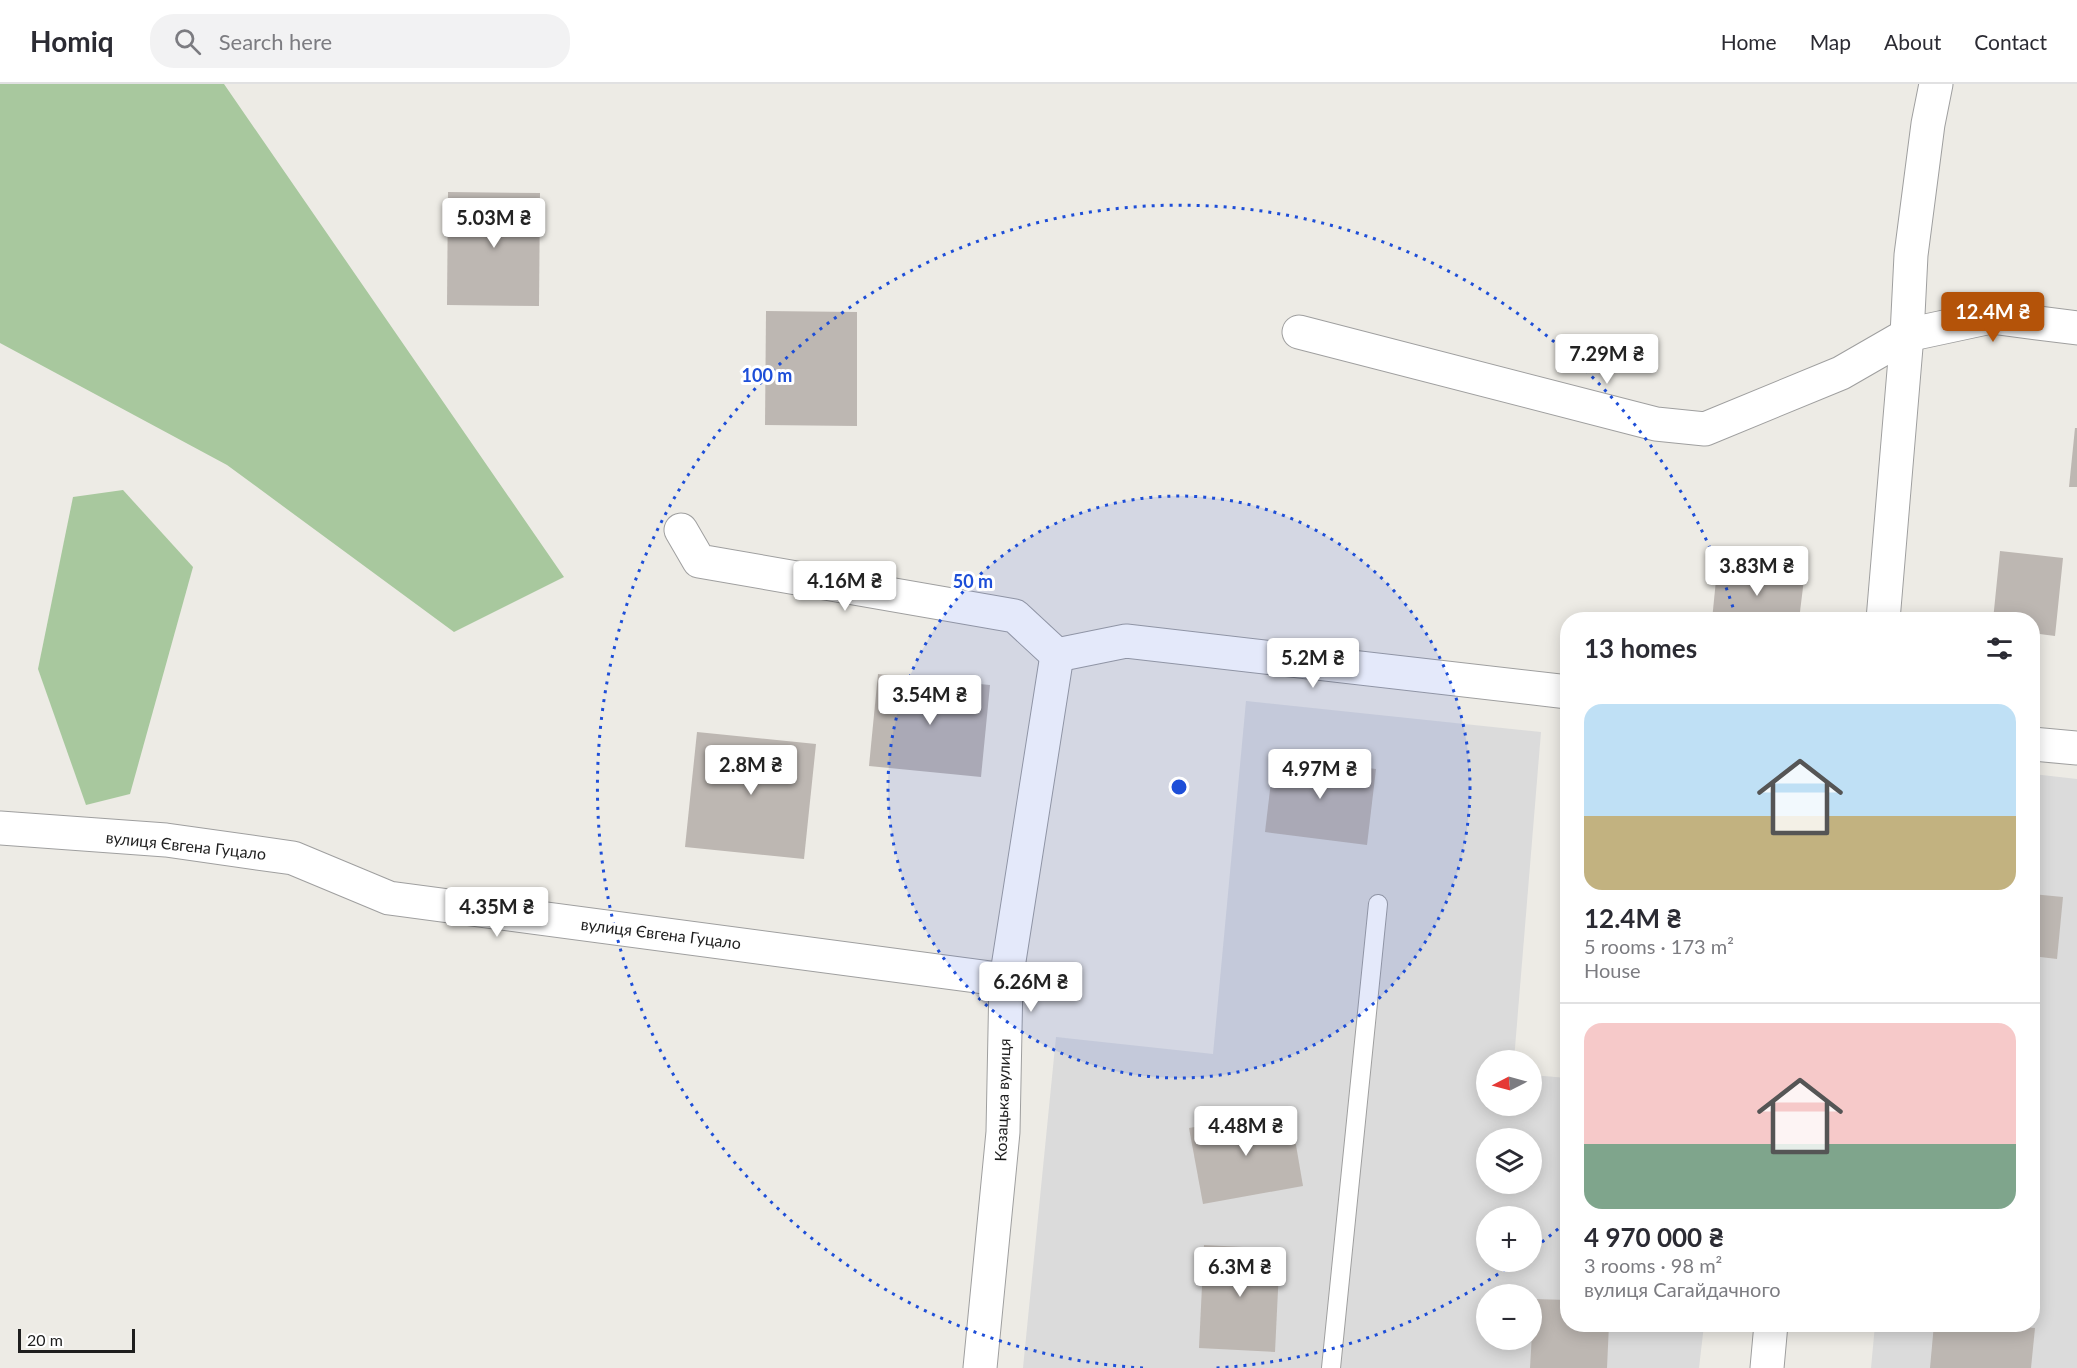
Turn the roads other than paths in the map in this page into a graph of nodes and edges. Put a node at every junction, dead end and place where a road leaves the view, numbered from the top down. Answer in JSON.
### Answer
{"nodes":[{"id":1,"x":1936,"y":84,"type":"edge"},
{"id":2,"x":2077,"y":328,"type":"edge"},
{"id":3,"x":1299,"y":332,"type":"dead end"},
{"id":4,"x":1907,"y":335,"type":"junction"},
{"id":5,"x":681,"y":530,"type":"dead end"},
{"id":6,"x":1884,"y":612,"type":"edge"},
{"id":7,"x":1057,"y":655,"type":"junction"},
{"id":8,"x":1560,"y":691,"type":"edge"},
{"id":9,"x":2040,"y":745,"type":"edge"},
{"id":10,"x":2077,"y":748,"type":"edge"},
{"id":11,"x":0,"y":828,"type":"edge"},
{"id":12,"x":1378,"y":904,"type":"dead end"},
{"id":13,"x":1006,"y":980,"type":"junction"},
{"id":14,"x":1770,"y":1332,"type":"edge"},
{"id":15,"x":980,"y":1368,"type":"edge"},
{"id":16,"x":1331,"y":1368,"type":"edge"},
{"id":17,"x":1767,"y":1368,"type":"edge"}],
"edges":[{"from":1,"to":4,"type":"street"},
{"from":2,"to":4,"type":"street"},
{"from":3,"to":4,"type":"street"},
{"from":4,"to":6,"type":"street"},
{"from":5,"to":7,"type":"street"},
{"from":7,"to":8,"type":"street"},
{"from":7,"to":13,"type":"street","name":"Козацька вулиця"},
{"from":9,"to":10,"type":"street"},
{"from":11,"to":13,"type":"street","name":"вулиця Євгена Гуцало"},
{"from":12,"to":16,"type":"lane"},
{"from":13,"to":15,"type":"street","name":"Козацька вулиця"},
{"from":14,"to":17,"type":"street"}]}
